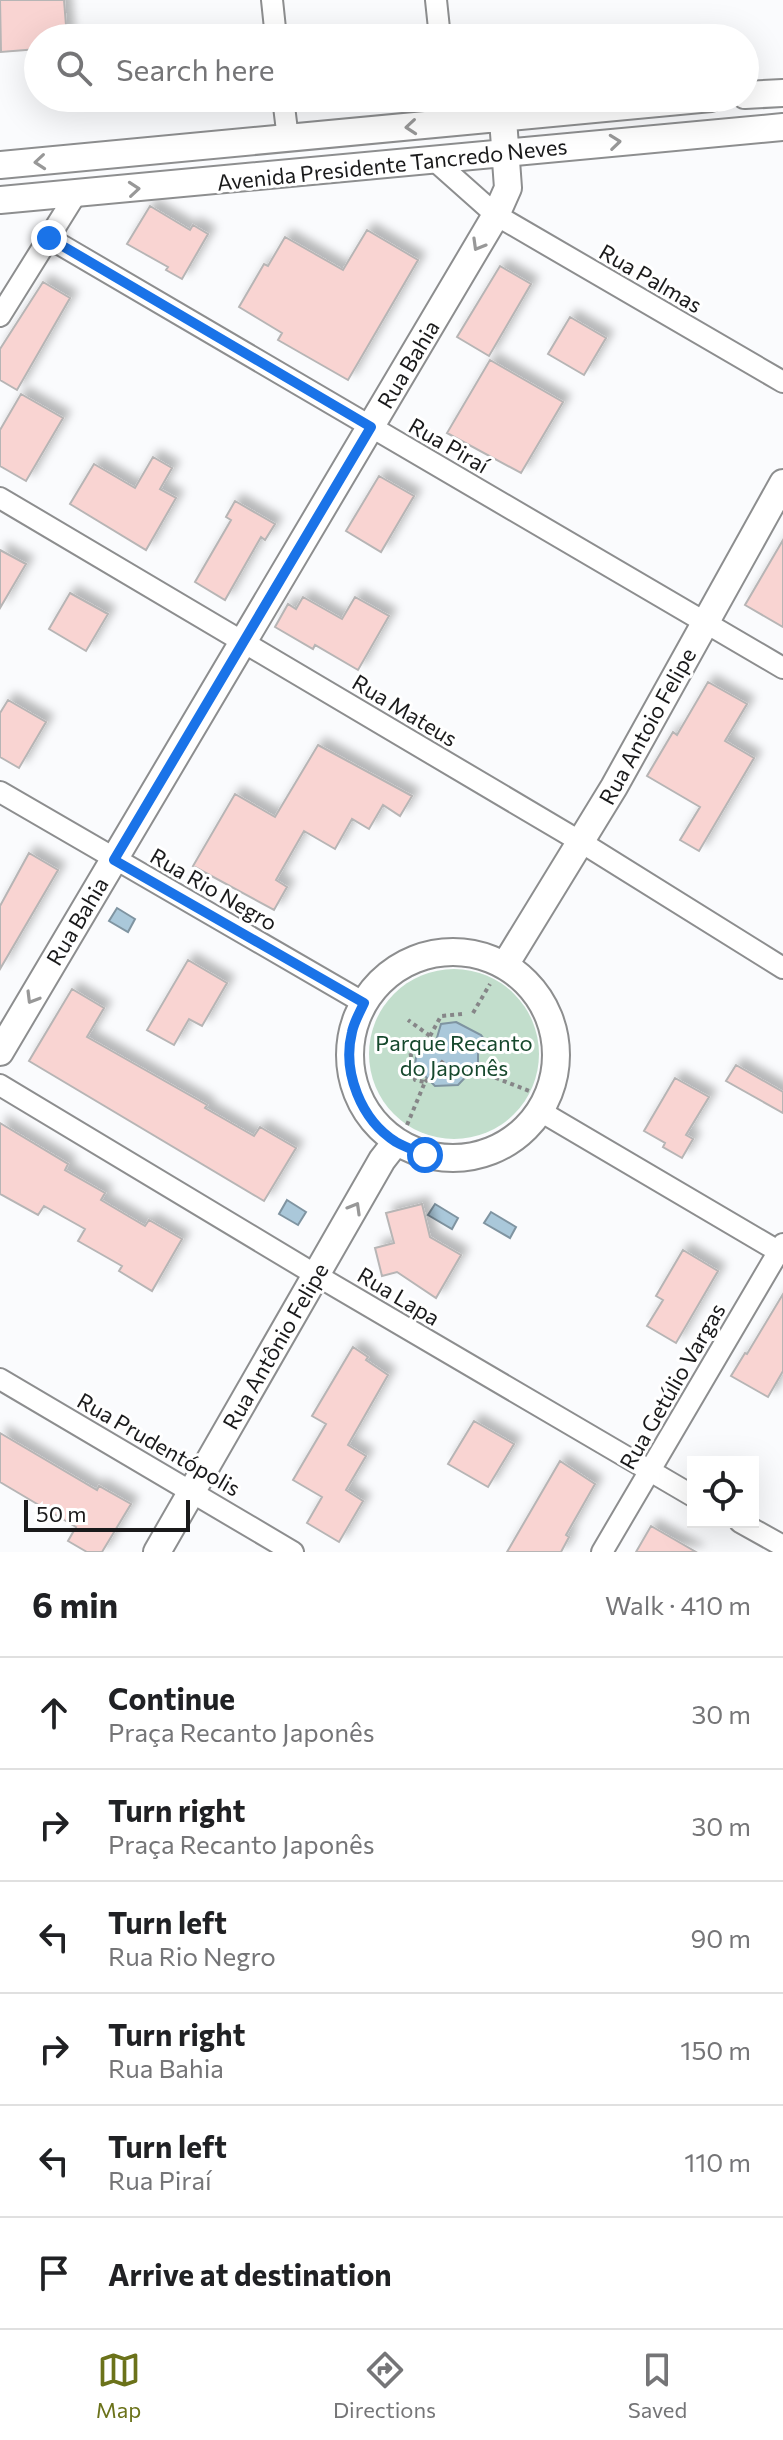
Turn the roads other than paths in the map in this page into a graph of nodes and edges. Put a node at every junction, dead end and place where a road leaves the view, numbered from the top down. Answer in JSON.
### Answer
{"nodes":[{"id":1,"x":272,"y":0,"type":"edge"},
{"id":2,"x":436,"y":0,"type":"edge"},
{"id":3,"x":275,"y":24,"type":"edge"},
{"id":4,"x":439,"y":24,"type":"edge"},
{"id":5,"x":783,"y":93,"type":"edge"},
{"id":6,"x":759,"y":94,"type":"edge"},
{"id":7,"x":285,"y":112,"type":"edge"},
{"id":8,"x":442,"y":112,"type":"edge"},
{"id":9,"x":455,"y":112,"type":"edge"},
{"id":10,"x":572,"y":112,"type":"edge"},
{"id":11,"x":503,"y":119,"type":"junction"},
{"id":12,"x":783,"y":127,"type":"edge"},
{"id":13,"x":288,"y":139,"type":"junction"},
{"id":14,"x":506,"y":153,"type":"junction"},
{"id":15,"x":433,"y":159,"type":"junction"},
{"id":16,"x":0,"y":165,"type":"edge"},
{"id":17,"x":76,"y":194,"type":"junction"},
{"id":18,"x":0,"y":200,"type":"edge"},
{"id":19,"x":496,"y":215,"type":"junction"},
{"id":20,"x":49,"y":238,"type":"junction"},
{"id":21,"x":0,"y":316,"type":"edge"},
{"id":22,"x":783,"y":382,"type":"edge"},
{"id":23,"x":371,"y":427,"type":"junction"},
{"id":24,"x":783,"y":483,"type":"edge"},
{"id":25,"x":0,"y":498,"type":"edge"},
{"id":26,"x":705,"y":623,"type":"junction"},
{"id":27,"x":243,"y":642,"type":"junction"},
{"id":28,"x":783,"y":668,"type":"edge"},
{"id":29,"x":0,"y":792,"type":"edge"},
{"id":30,"x":581,"y":842,"type":"junction"},
{"id":31,"x":114,"y":860,"type":"junction"},
{"id":32,"x":783,"y":968,"type":"edge"},
{"id":33,"x":499,"y":972,"type":"junction"},
{"id":34,"x":364,"y":1003,"type":"junction"},
{"id":35,"x":0,"y":1052,"type":"edge"},
{"id":36,"x":0,"y":1085,"type":"edge"},
{"id":37,"x":536,"y":1102,"type":"junction"},
{"id":38,"x":401,"y":1134,"type":"junction"},
{"id":39,"x":782,"y":1250,"type":"edge"},
{"id":40,"x":316,"y":1275,"type":"junction"},
{"id":41,"x":0,"y":1379,"type":"edge"},
{"id":42,"x":650,"y":1472,"type":"junction"},
{"id":43,"x":192,"y":1490,"type":"junction"},
{"id":44,"x":687,"y":1493,"type":"edge"},
{"id":45,"x":751,"y":1528,"type":"edge"},
{"id":46,"x":783,"y":1546,"type":"edge"},
{"id":47,"x":157,"y":1552,"type":"edge"},
{"id":48,"x":293,"y":1552,"type":"edge"},
{"id":49,"x":602,"y":1552,"type":"edge"}],
"edges":[{"from":1,"to":3,"type":"street"},
{"from":2,"to":4,"type":"street"},
{"from":5,"to":6,"type":"street"},
{"from":7,"to":13,"type":"street"},
{"from":8,"to":13,"type":"street","name":"Avenida Presidente Tancredo Neves","one_way":true},
{"from":9,"to":11,"type":"street","name":"Avenida Presidente Tancredo Neves"},
{"from":10,"to":11,"type":"street","name":"Avenida Presidente Tancredo Neves"},
{"from":11,"to":14,"type":"street","name":"Rua Bahia"},
{"from":14,"to":12,"type":"street","name":"Avenida Presidente Tancredo Neves","one_way":true},
{"from":13,"to":16,"type":"street","name":"Avenida Presidente Tancredo Neves","one_way":true},
{"from":14,"to":15,"type":"street","name":"Avenida Presidente Tancredo Neves"},
{"from":14,"to":19,"type":"street","name":"Rua Bahia"},
{"from":17,"to":15,"type":"street","name":"Avenida Presidente Tancredo Neves","one_way":true},
{"from":15,"to":19,"type":"street","name":"Rua Palmas"},
{"from":17,"to":18,"type":"street","name":"Avenida Presidente Tancredo Neves"},
{"from":17,"to":20,"type":"street"},
{"from":19,"to":22,"type":"street","name":"Rua Palmas"},
{"from":19,"to":23,"type":"street","name":"Rua Bahia","one_way":true},
{"from":20,"to":21,"type":"street"},
{"from":20,"to":23,"type":"street","name":"Rua Piraí"},
{"from":23,"to":26,"type":"street","name":"Rua Piraí"},
{"from":23,"to":27,"type":"street","name":"Rua Bahia"},
{"from":24,"to":26,"type":"street","name":"Rua Antoio Felipe"},
{"from":25,"to":27,"type":"street","name":"Rua Mateus"},
{"from":26,"to":28,"type":"street","name":"Rua Piraí"},
{"from":26,"to":30,"type":"street","name":"Rua Antoio Felipe"},
{"from":27,"to":30,"type":"street","name":"Rua Mateus"},
{"from":27,"to":31,"type":"street","name":"Rua Bahia"},
{"from":29,"to":31,"type":"street","name":"Rua Rio Negro"},
{"from":30,"to":32,"type":"street","name":"Rua Mateus"},
{"from":30,"to":33,"type":"street","name":"Rua Antoio Felipe"},
{"from":31,"to":34,"type":"street","name":"Rua Rio Negro"},
{"from":31,"to":35,"type":"street","name":"Rua Bahia","one_way":true},
{"from":33,"to":34,"type":"street"},
{"from":33,"to":37,"type":"street"},
{"from":34,"to":38,"type":"street"},
{"from":36,"to":40,"type":"street","name":"Rua Lapa"},
{"from":37,"to":38,"type":"street"},
{"from":37,"to":39,"type":"street"},
{"from":40,"to":38,"type":"street","name":"Rua Antônio Felipe","one_way":true},
{"from":39,"to":42,"type":"street","name":"Rua Getúlio Vargas"},
{"from":40,"to":42,"type":"street","name":"Rua Lapa"},
{"from":40,"to":43,"type":"street","name":"Rua Antônio Felipe"},
{"from":41,"to":43,"type":"street","name":"Rua Prudentópolis"},
{"from":42,"to":44,"type":"street","name":"Rua Lapa"},
{"from":42,"to":49,"type":"street","name":"Rua Getúlio Vargas"},
{"from":43,"to":47,"type":"street","name":"Rua Antônio Felipe"},
{"from":43,"to":48,"type":"street","name":"Rua Prudentópolis"},
{"from":45,"to":46,"type":"street"}]}
